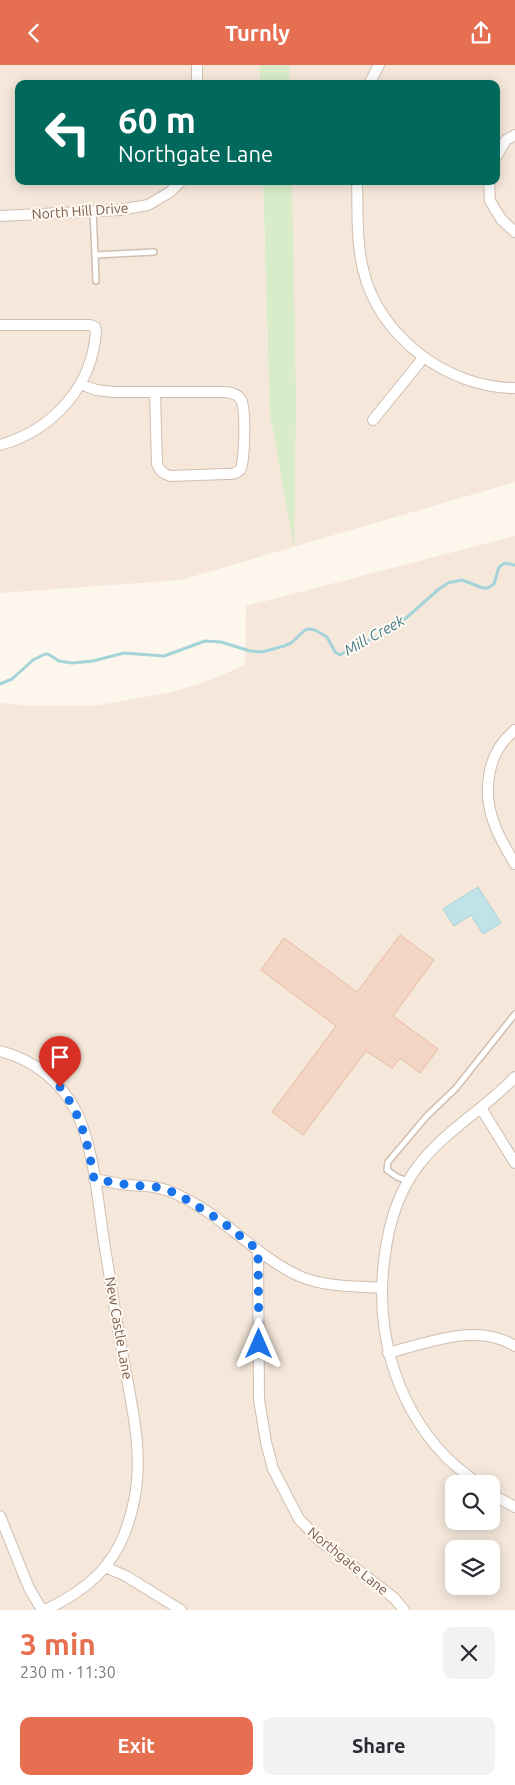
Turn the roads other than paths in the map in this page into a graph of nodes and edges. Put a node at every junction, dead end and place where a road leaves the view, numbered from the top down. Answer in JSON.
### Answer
{"nodes":[{"id":1,"x":197,"y":65,"type":"edge"},
{"id":2,"x":379,"y":65,"type":"edge"},
{"id":3,"x":197,"y":80,"type":"edge"},
{"id":4,"x":370,"y":80,"type":"edge"},
{"id":5,"x":515,"y":135,"type":"edge"},
{"id":6,"x":500,"y":150,"type":"edge"},
{"id":7,"x":176,"y":185,"type":"edge"},
{"id":8,"x":357,"y":185,"type":"edge"},
{"id":9,"x":489,"y":185,"type":"edge"},
{"id":10,"x":93,"y":211,"type":"junction"},
{"id":11,"x":0,"y":216,"type":"edge"},
{"id":12,"x":515,"y":232,"type":"edge"},
{"id":13,"x":154,"y":252,"type":"dead end"},
{"id":14,"x":94,"y":255,"type":"junction"},
{"id":15,"x":96,"y":281,"type":"dead end"},
{"id":16,"x":0,"y":325,"type":"edge"},
{"id":17,"x":424,"y":357,"type":"junction"},
{"id":18,"x":81,"y":384,"type":"junction"},
{"id":19,"x":515,"y":388,"type":"edge"},
{"id":20,"x":155,"y":393,"type":"junction"},
{"id":21,"x":373,"y":420,"type":"dead end"},
{"id":22,"x":0,"y":445,"type":"edge"},
{"id":23,"x":515,"y":730,"type":"edge"},
{"id":24,"x":515,"y":864,"type":"edge"},
{"id":25,"x":515,"y":1014,"type":"edge"},
{"id":26,"x":0,"y":1051,"type":"edge"},
{"id":27,"x":515,"y":1077,"type":"edge"},
{"id":28,"x":481,"y":1108,"type":"junction"},
{"id":29,"x":515,"y":1163,"type":"edge"},
{"id":30,"x":94,"y":1179,"type":"junction"},
{"id":31,"x":408,"y":1181,"type":"junction"},
{"id":32,"x":258,"y":1250,"type":"junction"},
{"id":33,"x":382,"y":1288,"type":"junction"},
{"id":34,"x":515,"y":1346,"type":"edge"},
{"id":35,"x":388,"y":1353,"type":"junction"},
{"id":36,"x":467,"y":1475,"type":"edge"},
{"id":37,"x":500,"y":1499,"type":"edge"},
{"id":38,"x":515,"y":1507,"type":"edge"},
{"id":39,"x":0,"y":1516,"type":"edge"},
{"id":40,"x":105,"y":1567,"type":"junction"},
{"id":41,"x":43,"y":1610,"type":"edge"},
{"id":42,"x":181,"y":1610,"type":"edge"},
{"id":43,"x":404,"y":1610,"type":"edge"}],
"edges":[{"from":1,"to":3,"type":"street"},
{"from":2,"to":4,"type":"street"},
{"from":5,"to":6,"type":"street"},
{"from":7,"to":10,"type":"street","name":"North Hill Drive"},
{"from":8,"to":17,"type":"street"},
{"from":9,"to":12,"type":"street"},
{"from":10,"to":11,"type":"street","name":"North Hill Drive"},
{"from":10,"to":14,"type":"lane"},
{"from":13,"to":14,"type":"lane"},
{"from":14,"to":15,"type":"lane"},
{"from":16,"to":18,"type":"street"},
{"from":17,"to":19,"type":"street"},
{"from":17,"to":21,"type":"street"},
{"from":18,"to":20,"type":"street"},
{"from":18,"to":22,"type":"street"},
{"from":20,"to":20,"type":"street"},
{"from":23,"to":24,"type":"street"},
{"from":25,"to":31,"type":"lane"},
{"from":26,"to":30,"type":"street","name":"New Castle Lane"},
{"from":27,"to":28,"type":"street"},
{"from":28,"to":29,"type":"street"},
{"from":28,"to":31,"type":"street"},
{"from":30,"to":32,"type":"street"},
{"from":30,"to":40,"type":"street","name":"New Castle Lane"},
{"from":31,"to":33,"type":"street"},
{"from":32,"to":33,"type":"street"},
{"from":32,"to":43,"type":"street","name":"Northgate Lane"},
{"from":33,"to":35,"type":"street"},
{"from":34,"to":35,"type":"street"},
{"from":35,"to":36,"type":"street"},
{"from":37,"to":38,"type":"street"},
{"from":39,"to":41,"type":"street"},
{"from":40,"to":41,"type":"street","name":"New Castle Lane"},
{"from":40,"to":42,"type":"street"}]}
